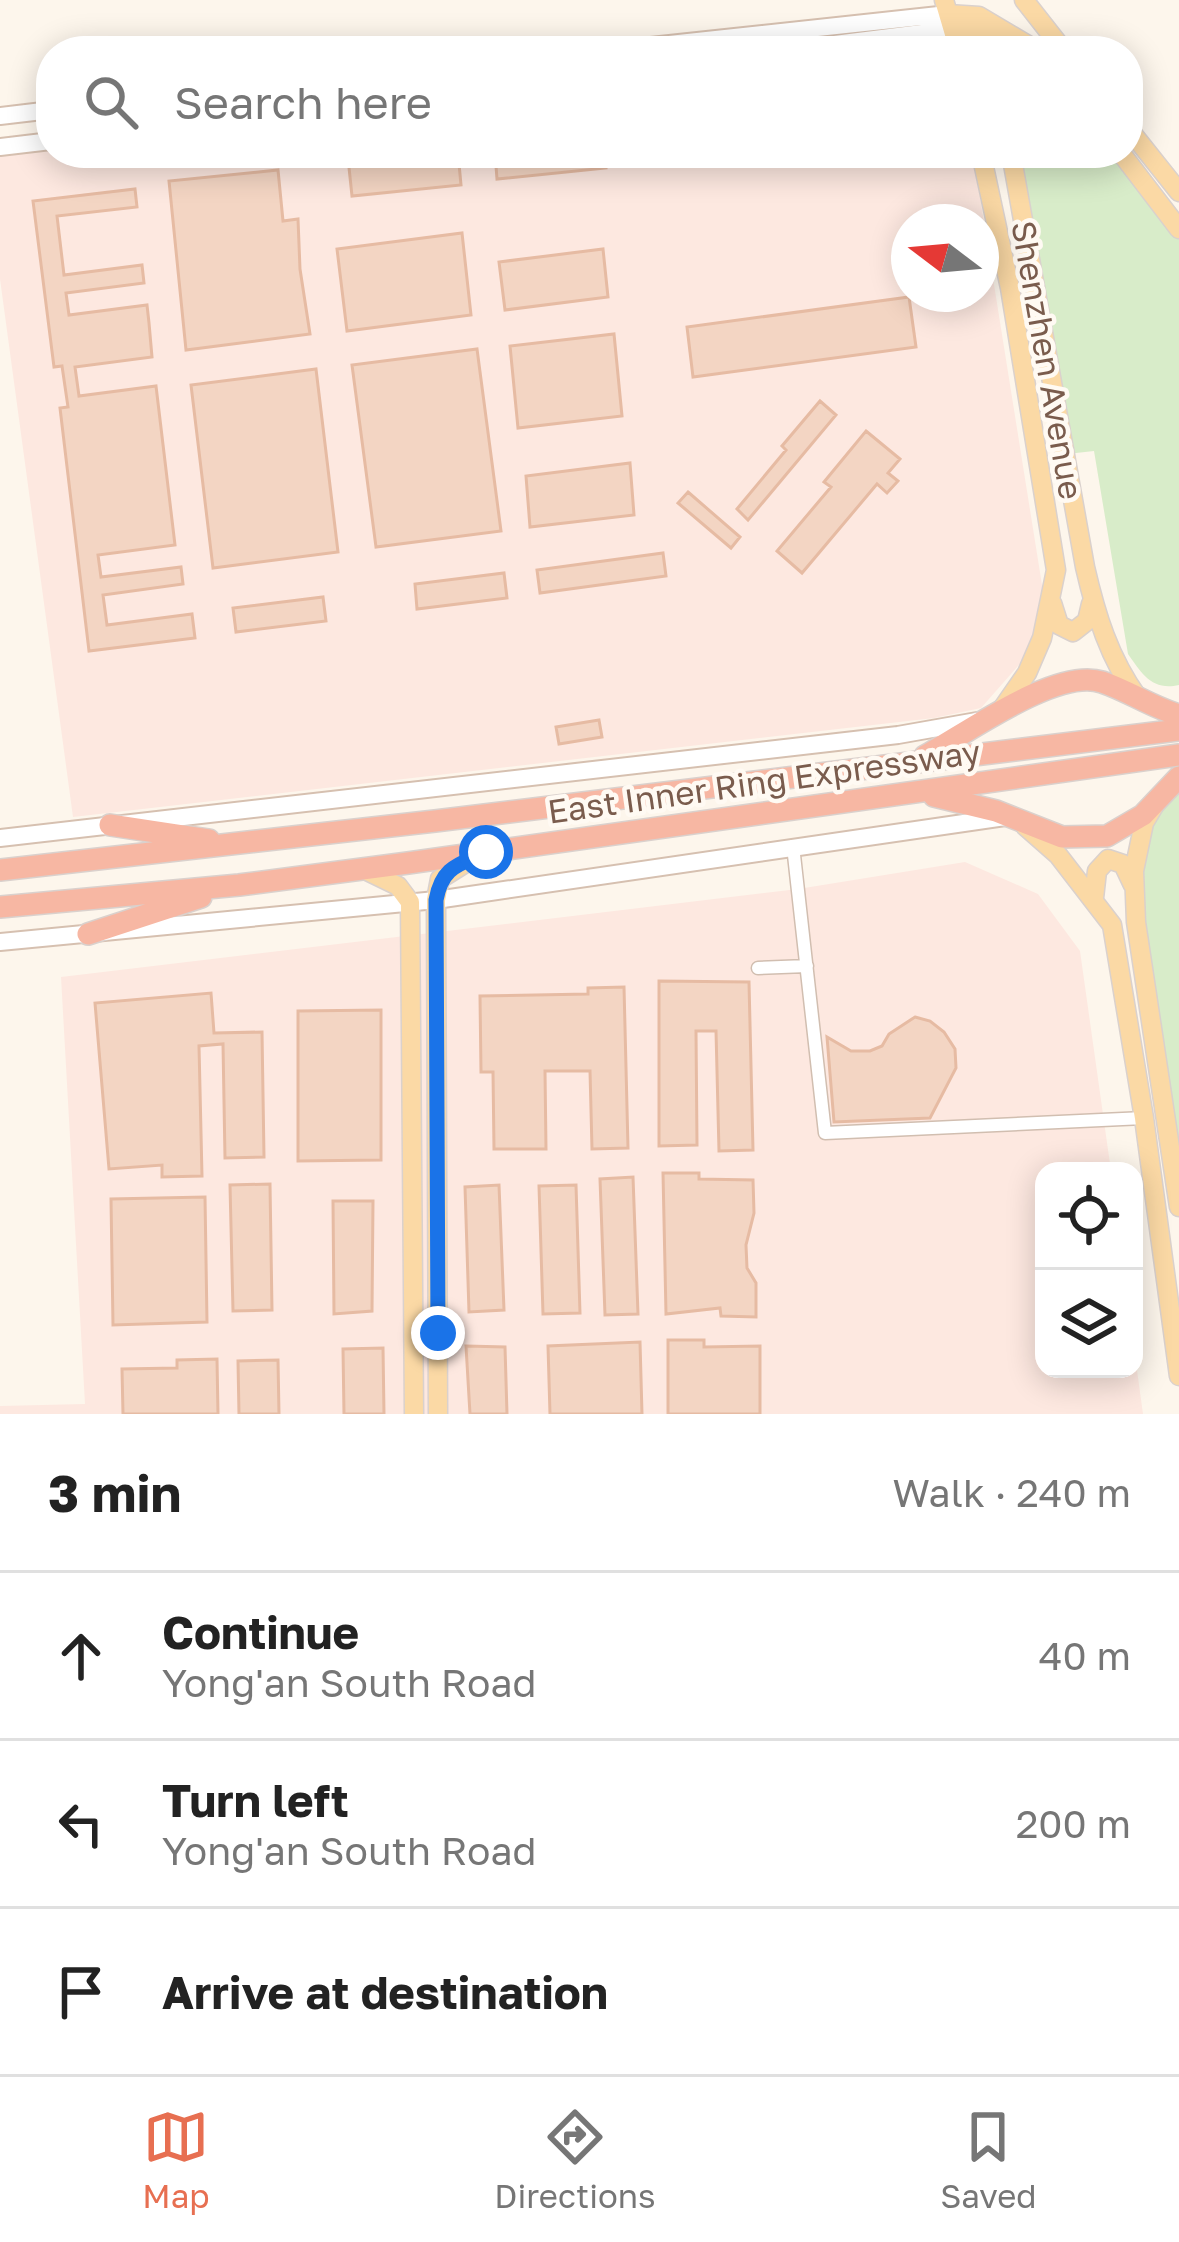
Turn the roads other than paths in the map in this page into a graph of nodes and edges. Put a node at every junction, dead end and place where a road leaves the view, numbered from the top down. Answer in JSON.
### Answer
{"nodes":[{"id":1,"x":1024,"y":0,"type":"edge"},
{"id":2,"x":949,"y":14,"type":"edge"},
{"id":3,"x":982,"y":25,"type":"edge"},
{"id":4,"x":744,"y":36,"type":"edge"},
{"id":5,"x":847,"y":36,"type":"edge"},
{"id":6,"x":1052,"y":36,"type":"edge"},
{"id":7,"x":36,"y":112,"type":"edge"},
{"id":8,"x":0,"y":116,"type":"edge"},
{"id":9,"x":36,"y":143,"type":"edge"},
{"id":10,"x":0,"y":147,"type":"edge"},
{"id":11,"x":1143,"y":147,"type":"edge"},
{"id":12,"x":984,"y":168,"type":"edge"},
{"id":13,"x":1013,"y":168,"type":"edge"},
{"id":14,"x":1022,"y":168,"type":"edge"},
{"id":15,"x":1132,"y":168,"type":"edge"},
{"id":16,"x":1179,"y":192,"type":"edge"},
{"id":17,"x":1019,"y":202,"type":"junction"},
{"id":18,"x":1179,"y":229,"type":"edge"},
{"id":19,"x":1093,"y":599,"type":"junction"},
{"id":20,"x":1052,"y":603,"type":"junction"},
{"id":21,"x":1141,"y":702,"type":"junction"},
{"id":22,"x":1179,"y":715,"type":"edge"},
{"id":23,"x":995,"y":718,"type":"junction"},
{"id":24,"x":1179,"y":730,"type":"edge"},
{"id":25,"x":1179,"y":755,"type":"edge"},
{"id":26,"x":914,"y":761,"type":"junction"},
{"id":27,"x":1170,"y":784,"type":"edge"},
{"id":28,"x":916,"y":792,"type":"junction"},
{"id":29,"x":1015,"y":820,"type":"junction"},
{"id":30,"x":110,"y":825,"type":"junction"},
{"id":31,"x":0,"y":838,"type":"edge"},
{"id":32,"x":239,"y":844,"type":"junction"},
{"id":33,"x":793,"y":846,"type":"junction"},
{"id":34,"x":486,"y":852,"type":"junction"},
{"id":35,"x":363,"y":869,"type":"junction"},
{"id":36,"x":0,"y":870,"type":"edge"},
{"id":37,"x":239,"y":885,"type":"junction"},
{"id":38,"x":1135,"y":890,"type":"junction"},
{"id":39,"x":1094,"y":898,"type":"junction"},
{"id":40,"x":436,"y":900,"type":"junction"},
{"id":41,"x":410,"y":902,"type":"junction"},
{"id":42,"x":0,"y":907,"type":"edge"},
{"id":43,"x":88,"y":934,"type":"junction"},
{"id":44,"x":0,"y":942,"type":"edge"},
{"id":45,"x":807,"y":966,"type":"junction"},
{"id":46,"x":758,"y":968,"type":"dead end"},
{"id":47,"x":1144,"y":1118,"type":"junction"},
{"id":48,"x":1179,"y":1207,"type":"edge"},
{"id":49,"x":1179,"y":1376,"type":"edge"},
{"id":50,"x":414,"y":1414,"type":"edge"},
{"id":51,"x":438,"y":1414,"type":"edge"}],
"edges":[{"from":1,"to":6,"type":"main road"},
{"from":2,"to":3,"type":"main road"},
{"from":2,"to":4,"type":"street"},
{"from":2,"to":5,"type":"street"},
{"from":7,"to":8,"type":"street"},
{"from":9,"to":10,"type":"street"},
{"from":11,"to":16,"type":"main road"},
{"from":12,"to":20,"type":"main road","name":"Shenzhen Avenue"},
{"from":13,"to":17,"type":"main road","name":"Shenzhen Avenue"},
{"from":14,"to":17,"type":"main road"},
{"from":15,"to":18,"type":"main road"},
{"from":17,"to":19,"type":"main road","name":"Shenzhen Avenue"},
{"from":19,"to":20,"type":"main road"},
{"from":19,"to":21,"type":"main road","name":"Shenzhen Avenue"},
{"from":20,"to":23,"type":"main road","name":"Shenzhen Avenue"},
{"from":21,"to":22,"type":"highway"},
{"from":21,"to":23,"type":"highway"},
{"from":23,"to":26,"type":"highway"},
{"from":23,"to":30,"type":"street"},
{"from":24,"to":26,"type":"highway","name":"East Inner Ring Expressway"},
{"from":25,"to":28,"type":"highway","name":"East Inner Ring Expressway"},
{"from":26,"to":32,"type":"highway","name":"East Inner Ring Expressway"},
{"from":27,"to":29,"type":"highway"},
{"from":27,"to":38,"type":"main road"},
{"from":28,"to":29,"type":"highway"},
{"from":28,"to":34,"type":"highway","name":"East Inner Ring Expressway"},
{"from":29,"to":33,"type":"street"},
{"from":29,"to":39,"type":"main road"},
{"from":30,"to":31,"type":"street"},
{"from":30,"to":32,"type":"highway"},
{"from":32,"to":36,"type":"highway","name":"East Inner Ring Expressway"},
{"from":33,"to":40,"type":"street"},
{"from":33,"to":45,"type":"street"},
{"from":34,"to":35,"type":"highway","name":"East Inner Ring Expressway"},
{"from":34,"to":40,"type":"main road"},
{"from":35,"to":37,"type":"highway","name":"East Inner Ring Expressway"},
{"from":35,"to":41,"type":"main road"},
{"from":37,"to":42,"type":"highway","name":"East Inner Ring Expressway"},
{"from":37,"to":43,"type":"highway"},
{"from":38,"to":39,"type":"main road"},
{"from":38,"to":48,"type":"main road"},
{"from":39,"to":47,"type":"main road"},
{"from":40,"to":41,"type":"street"},
{"from":40,"to":51,"type":"main road"},
{"from":41,"to":43,"type":"street"},
{"from":41,"to":50,"type":"main road"},
{"from":43,"to":44,"type":"street"},
{"from":45,"to":46,"type":"street"},
{"from":45,"to":47,"type":"street"},
{"from":47,"to":49,"type":"main road"}]}
